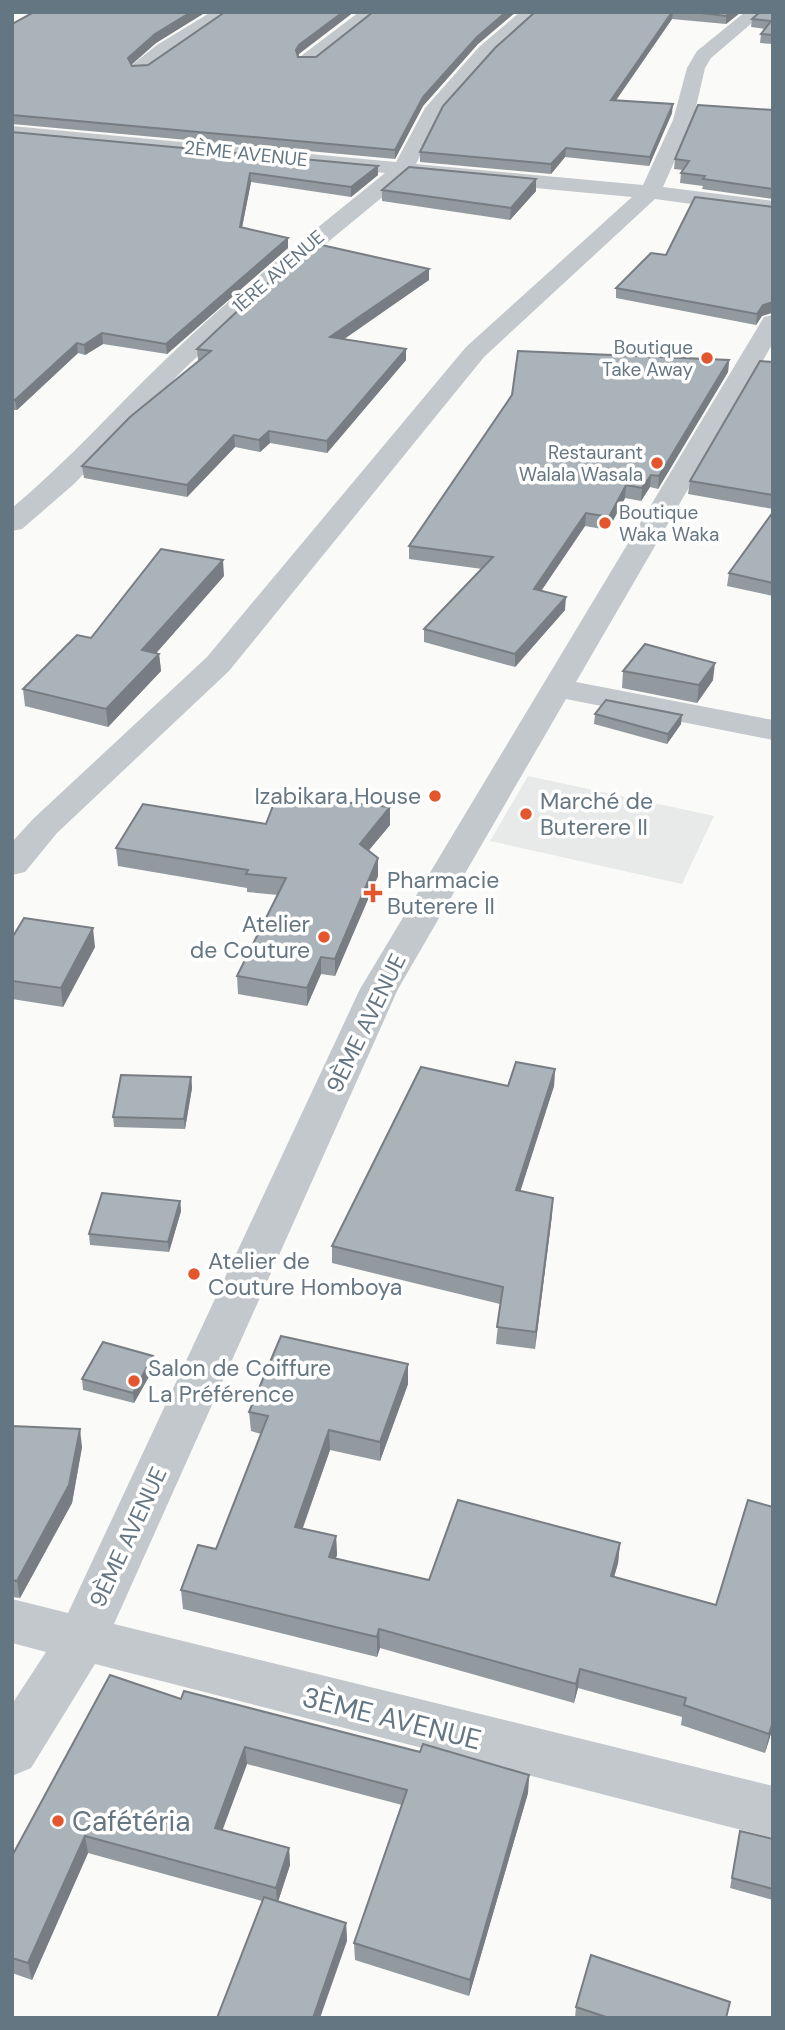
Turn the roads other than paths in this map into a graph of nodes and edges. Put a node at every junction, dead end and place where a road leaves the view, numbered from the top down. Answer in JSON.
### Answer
{"nodes":[{"id":1,"x":224,"y":12,"type":"edge"},
{"id":2,"x":371,"y":12,"type":"edge"},
{"id":3,"x":531,"y":12,"type":"edge"},
{"id":4,"x":756,"y":12,"type":"edge"},
{"id":5,"x":308,"y":60,"type":"edge"},
{"id":6,"x":140,"y":68,"type":"edge"},
{"id":7,"x":12,"y":132,"type":"edge"},
{"id":8,"x":403,"y":169,"type":"junction"},
{"id":9,"x":650,"y":191,"type":"junction"},
{"id":10,"x":773,"y":208,"type":"edge"},
{"id":11,"x":769,"y":335,"type":"edge"},
{"id":12,"x":12,"y":523,"type":"edge"},
{"id":13,"x":558,"y":688,"type":"junction"},
{"id":14,"x":773,"y":730,"type":"edge"},
{"id":15,"x":12,"y":864,"type":"edge"},
{"id":16,"x":12,"y":1621,"type":"edge"},
{"id":17,"x":81,"y":1641,"type":"junction"},
{"id":18,"x":12,"y":1751,"type":"edge"},
{"id":19,"x":773,"y":1812,"type":"edge"}],
"edges":[{"from":1,"to":6,"type":"street"},
{"from":2,"to":5,"type":"street"},
{"from":3,"to":8,"type":"street","name":"1ÈRE AVENUE"},
{"from":4,"to":9,"type":"street"},
{"from":7,"to":8,"type":"street","name":"2ÈME AVENUE"},
{"from":8,"to":9,"type":"street","name":"2ÈME AVENUE"},
{"from":8,"to":12,"type":"street","name":"1ÈRE AVENUE"},
{"from":9,"to":10,"type":"street","name":"2ÈME AVENUE"},
{"from":9,"to":15,"type":"street"},
{"from":11,"to":13,"type":"street","name":"9ÈME AVENUE"},
{"from":13,"to":14,"type":"street"},
{"from":13,"to":17,"type":"street","name":"9ÈME AVENUE"},
{"from":16,"to":17,"type":"street","name":"3ÈME AVENUE"},
{"from":17,"to":18,"type":"street","name":"9ÈME AVENUE"},
{"from":17,"to":19,"type":"street","name":"3ÈME AVENUE"}]}
